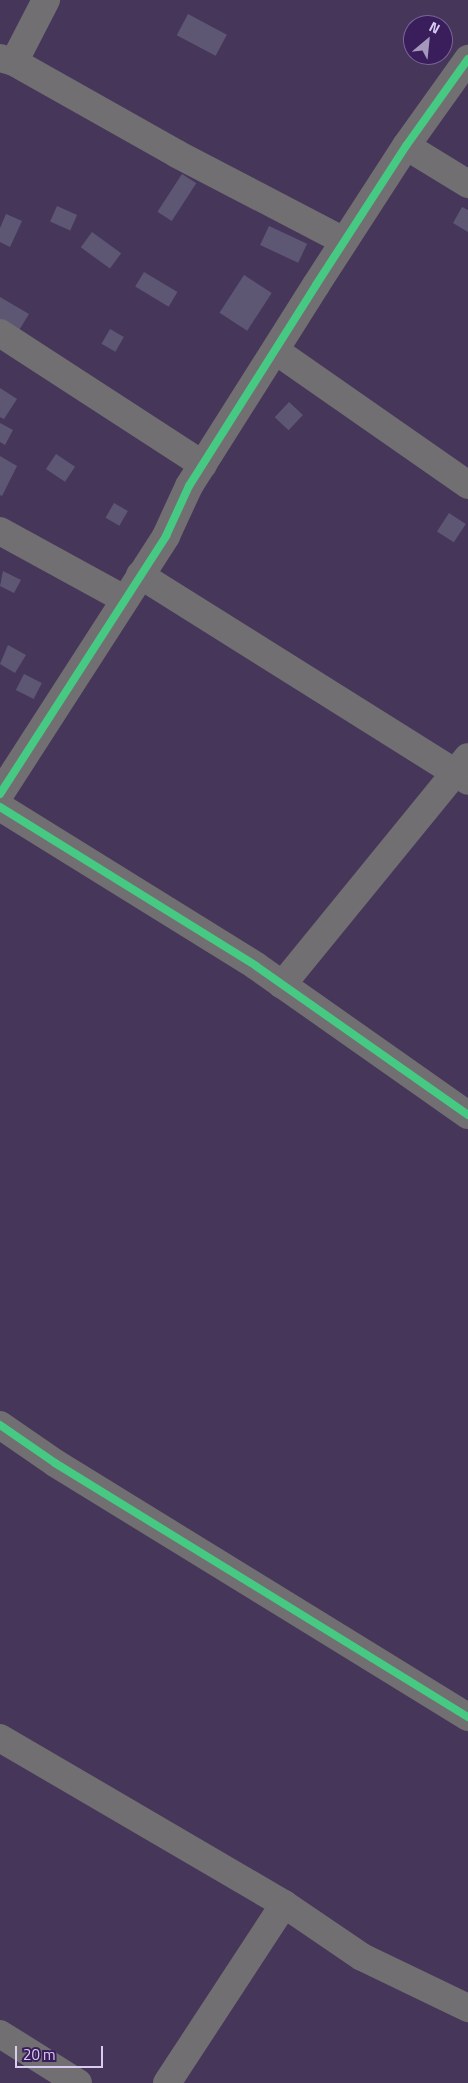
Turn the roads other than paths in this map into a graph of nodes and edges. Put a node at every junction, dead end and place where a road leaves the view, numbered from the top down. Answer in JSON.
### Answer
{"nodes":[{"id":1,"x":46,"y":0,"type":"edge"},
{"id":2,"x":7,"y":60,"type":"edge"},
{"id":3,"x":468,"y":60,"type":"edge"},
{"id":4,"x":406,"y":146,"type":"junction"},
{"id":5,"x":468,"y":184,"type":"edge"},
{"id":6,"x":344,"y":241,"type":"junction"},
{"id":7,"x":0,"y":333,"type":"edge"},
{"id":8,"x":276,"y":350,"type":"junction"},
{"id":9,"x":203,"y":465,"type":"junction"},
{"id":10,"x":468,"y":485,"type":"edge"},
{"id":11,"x":0,"y":531,"type":"edge"},
{"id":12,"x":140,"y":575,"type":"junction"},
{"id":13,"x":124,"y":599,"type":"junction"},
{"id":14,"x":464,"y":770,"type":"edge"},
{"id":15,"x":0,"y":794,"type":"edge"},
{"id":16,"x":0,"y":807,"type":"edge"},
{"id":17,"x":282,"y":985,"type":"junction"},
{"id":18,"x":468,"y":1115,"type":"edge"},
{"id":19,"x":0,"y":1425,"type":"edge"},
{"id":20,"x":468,"y":1717,"type":"edge"},
{"id":21,"x":0,"y":1738,"type":"edge"},
{"id":22,"x":284,"y":1904,"type":"junction"},
{"id":23,"x":468,"y":2008,"type":"edge"},
{"id":24,"x":0,"y":2034,"type":"edge"},
{"id":25,"x":78,"y":2083,"type":"edge"},
{"id":26,"x":167,"y":2083,"type":"edge"}],
"edges":[{"from":1,"to":2,"type":"street"},
{"from":2,"to":6,"type":"street"},
{"from":3,"to":4,"type":"street"},
{"from":4,"to":5,"type":"street"},
{"from":4,"to":6,"type":"street"},
{"from":6,"to":8,"type":"street"},
{"from":7,"to":9,"type":"street"},
{"from":8,"to":9,"type":"street"},
{"from":8,"to":10,"type":"street"},
{"from":9,"to":12,"type":"street"},
{"from":11,"to":13,"type":"street"},
{"from":12,"to":13,"type":"street"},
{"from":12,"to":14,"type":"street"},
{"from":13,"to":15,"type":"street"},
{"from":14,"to":17,"type":"street"},
{"from":16,"to":17,"type":"street"},
{"from":17,"to":18,"type":"street"},
{"from":19,"to":20,"type":"street"},
{"from":21,"to":22,"type":"street"},
{"from":22,"to":23,"type":"street"},
{"from":22,"to":26,"type":"street"},
{"from":24,"to":25,"type":"street"}]}
